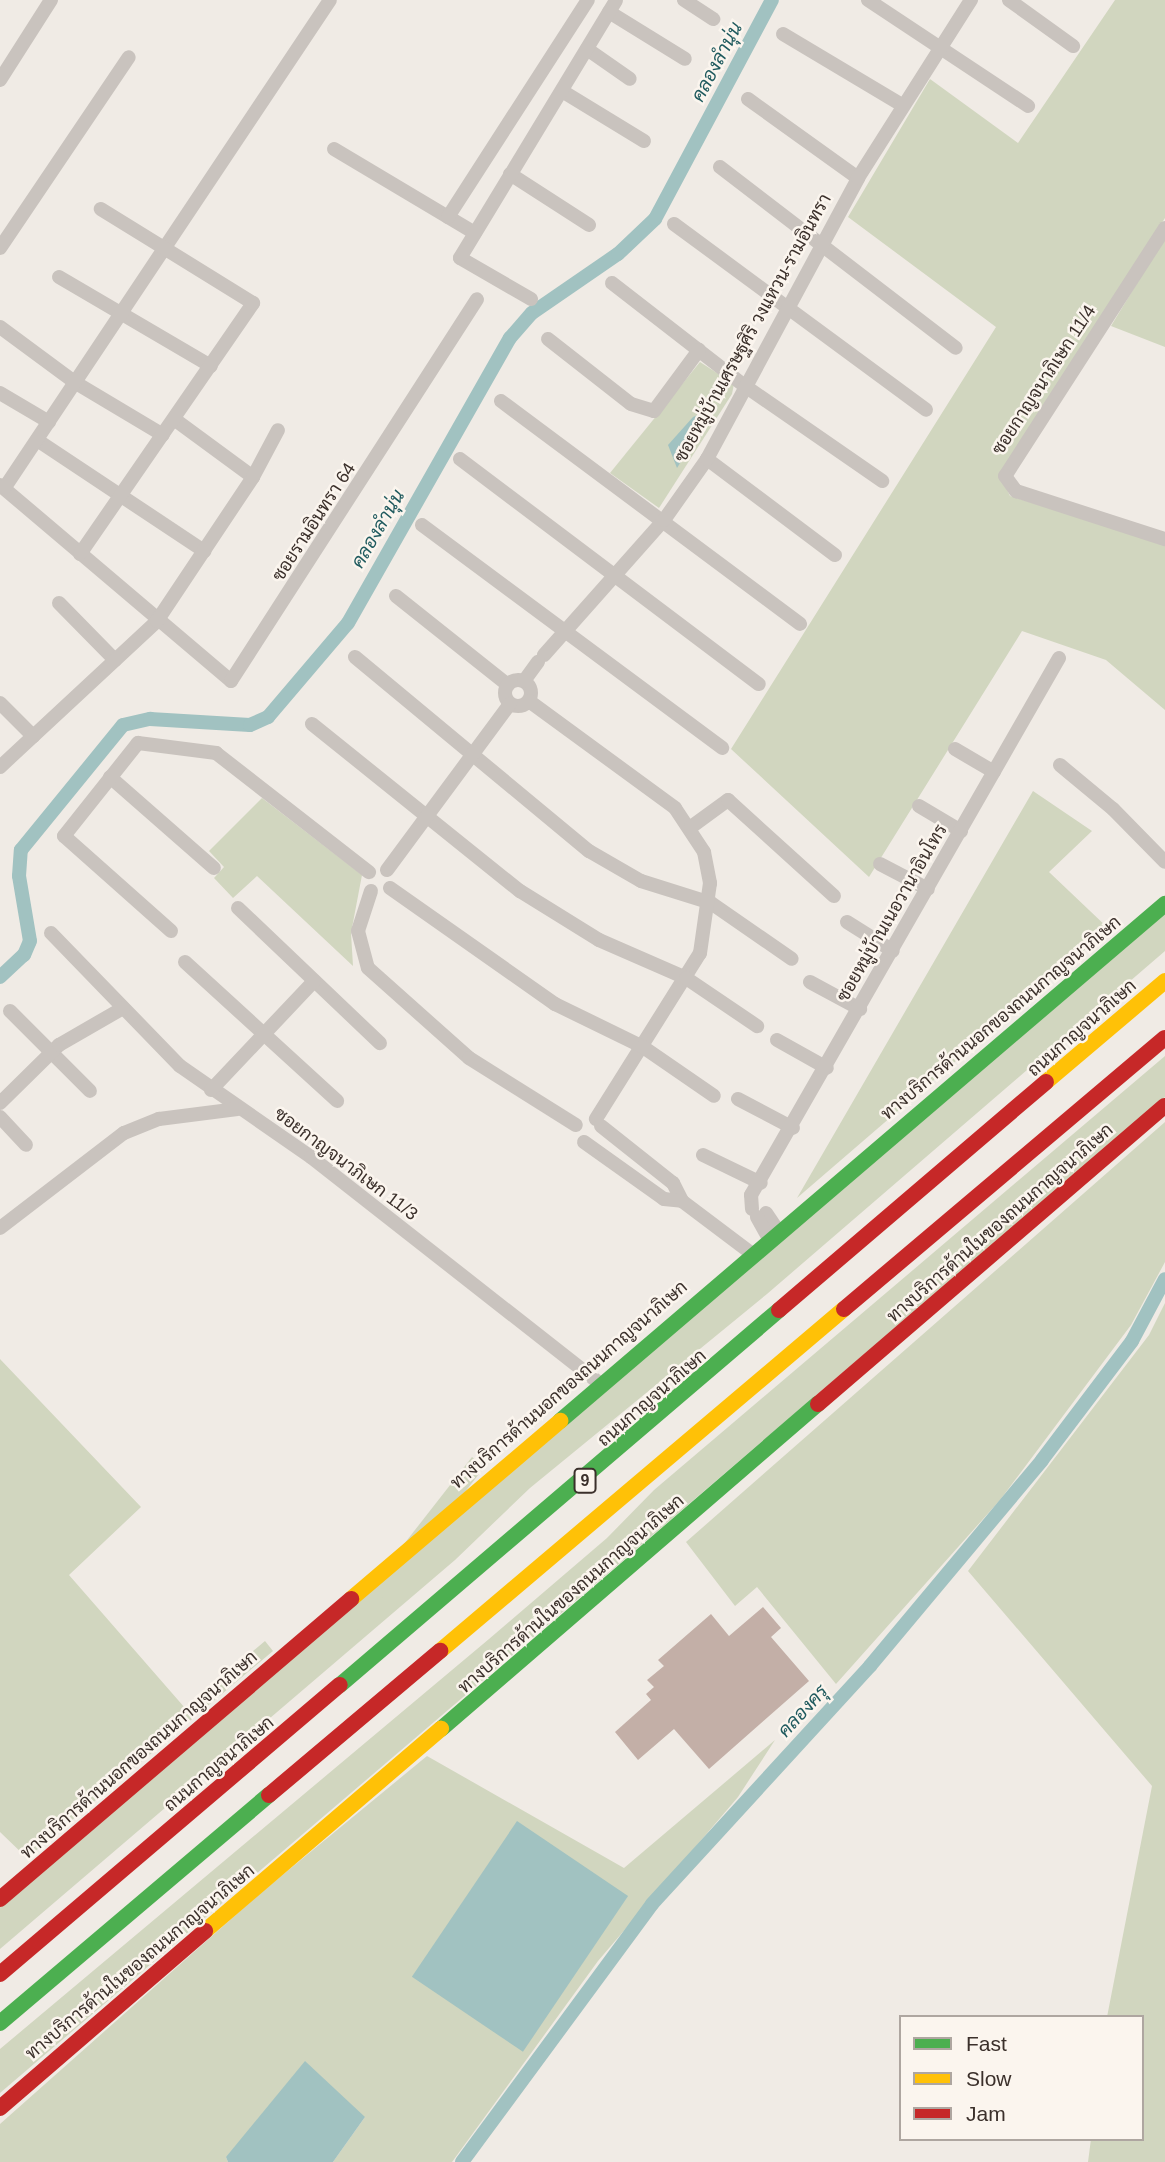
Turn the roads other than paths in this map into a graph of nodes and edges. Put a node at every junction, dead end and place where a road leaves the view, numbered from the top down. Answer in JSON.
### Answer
{"nodes":[{"id":1,"x":51,"y":0,"type":"edge"},
{"id":2,"x":330,"y":0,"type":"edge"},
{"id":3,"x":588,"y":0,"type":"edge"},
{"id":4,"x":684,"y":0,"type":"edge"},
{"id":5,"x":868,"y":0,"type":"edge"},
{"id":6,"x":971,"y":0,"type":"edge"},
{"id":7,"x":1009,"y":0,"type":"edge"},
{"id":8,"x":613,"y":6,"type":"edge"},
{"id":9,"x":713,"y":19,"type":"dead end"},
{"id":10,"x":783,"y":34,"type":"dead end"},
{"id":11,"x":939,"y":46,"type":"junction"},
{"id":12,"x":1073,"y":46,"type":"dead end"},
{"id":13,"x":587,"y":49,"type":"junction"},
{"id":14,"x":129,"y":57,"type":"dead end"},
{"id":15,"x":685,"y":59,"type":"dead end"},
{"id":16,"x":630,"y":79,"type":"dead end"},
{"id":17,"x":0,"y":80,"type":"edge"},
{"id":18,"x":562,"y":91,"type":"junction"},
{"id":19,"x":748,"y":99,"type":"dead end"},
{"id":20,"x":902,"y":106,"type":"junction"},
{"id":21,"x":1028,"y":106,"type":"dead end"},
{"id":22,"x":644,"y":141,"type":"dead end"},
{"id":23,"x":334,"y":149,"type":"dead end"},
{"id":24,"x":720,"y":167,"type":"dead end"},
{"id":25,"x":510,"y":174,"type":"junction"},
{"id":26,"x":858,"y":178,"type":"junction"},
{"id":27,"x":102,"y":209,"type":"dead end"},
{"id":28,"x":448,"y":217,"type":"junction"},
{"id":29,"x":589,"y":225,"type":"dead end"},
{"id":30,"x":674,"y":225,"type":"dead end"},
{"id":31,"x":1165,"y":228,"type":"edge"},
{"id":32,"x":475,"y":233,"type":"junction"},
{"id":33,"x":822,"y":242,"type":"junction"},
{"id":34,"x":167,"y":245,"type":"junction"},
{"id":35,"x":0,"y":248,"type":"edge"},
{"id":36,"x":59,"y":277,"type":"dead end"},
{"id":37,"x":612,"y":283,"type":"dead end"},
{"id":38,"x":531,"y":299,"type":"dead end"},
{"id":39,"x":477,"y":300,"type":"dead end"},
{"id":40,"x":785,"y":309,"type":"junction"},
{"id":41,"x":124,"y":311,"type":"junction"},
{"id":42,"x":0,"y":327,"type":"edge"},
{"id":43,"x":548,"y":339,"type":"dead end"},
{"id":44,"x":956,"y":348,"type":"dead end"},
{"id":45,"x":699,"y":350,"type":"junction"},
{"id":46,"x":211,"y":366,"type":"junction"},
{"id":47,"x":76,"y":383,"type":"junction"},
{"id":48,"x":746,"y":386,"type":"junction"},
{"id":49,"x":0,"y":393,"type":"edge"},
{"id":50,"x":501,"y":401,"type":"dead end"},
{"id":51,"x":926,"y":410,"type":"dead end"},
{"id":52,"x":174,"y":419,"type":"junction"},
{"id":53,"x":49,"y":422,"type":"junction"},
{"id":54,"x":278,"y":430,"type":"dead end"},
{"id":55,"x":163,"y":435,"type":"junction"},
{"id":56,"x":37,"y":440,"type":"junction"},
{"id":57,"x":460,"y":459,"type":"dead end"},
{"id":58,"x":707,"y":459,"type":"junction"},
{"id":59,"x":253,"y":478,"type":"junction"},
{"id":60,"x":882,"y":481,"type":"dead end"},
{"id":61,"x":2,"y":486,"type":"edge"},
{"id":62,"x":120,"y":496,"type":"junction"},
{"id":63,"x":664,"y":520,"type":"junction"},
{"id":64,"x":422,"y":524,"type":"dead end"},
{"id":65,"x":1165,"y":539,"type":"edge"},
{"id":66,"x":204,"y":551,"type":"junction"},
{"id":67,"x":80,"y":554,"type":"junction"},
{"id":68,"x":835,"y":555,"type":"dead end"},
{"id":69,"x":612,"y":575,"type":"junction"},
{"id":70,"x":396,"y":596,"type":"dead end"},
{"id":71,"x":60,"y":603,"type":"dead end"},
{"id":72,"x":157,"y":621,"type":"junction"},
{"id":73,"x":800,"y":624,"type":"dead end"},
{"id":74,"x":565,"y":632,"type":"junction"},
{"id":75,"x":355,"y":657,"type":"dead end"},
{"id":76,"x":1059,"y":658,"type":"dead end"},
{"id":77,"x":115,"y":660,"type":"junction"},
{"id":78,"x":524,"y":681,"type":"junction"},
{"id":79,"x":759,"y":684,"type":"dead end"},
{"id":80,"x":508,"y":685,"type":"junction"},
{"id":81,"x":529,"y":701,"type":"junction"},
{"id":82,"x":0,"y":704,"type":"edge"},
{"id":83,"x":510,"y":704,"type":"junction"},
{"id":84,"x":312,"y":724,"type":"dead end"},
{"id":85,"x":33,"y":736,"type":"junction"},
{"id":86,"x":722,"y":748,"type":"dead end"},
{"id":87,"x":955,"y":749,"type":"dead end"},
{"id":88,"x":472,"y":756,"type":"junction"},
{"id":89,"x":1060,"y":765,"type":"dead end"},
{"id":90,"x":0,"y":767,"type":"edge"},
{"id":91,"x":994,"y":772,"type":"junction"},
{"id":92,"x":110,"y":777,"type":"junction"},
{"id":93,"x":919,"y":806,"type":"dead end"},
{"id":94,"x":427,"y":816,"type":"junction"},
{"id":95,"x":691,"y":827,"type":"junction"},
{"id":96,"x":961,"y":831,"type":"junction"},
{"id":97,"x":1165,"y":862,"type":"edge"},
{"id":98,"x":880,"y":864,"type":"dead end"},
{"id":99,"x":214,"y":869,"type":"dead end"},
{"id":100,"x":387,"y":870,"type":"junction"},
{"id":101,"x":369,"y":872,"type":"junction"},
{"id":102,"x":390,"y":888,"type":"junction"},
{"id":103,"x":928,"y":888,"type":"junction"},
{"id":104,"x":372,"y":891,"type":"junction"},
{"id":105,"x":834,"y":896,"type":"dead end"},
{"id":106,"x":711,"y":903,"type":"junction"},
{"id":107,"x":1165,"y":904,"type":"edge"},
{"id":108,"x":238,"y":908,"type":"dead end"},
{"id":109,"x":847,"y":922,"type":"dead end"},
{"id":110,"x":171,"y":931,"type":"dead end"},
{"id":111,"x":51,"y":933,"type":"dead end"},
{"id":112,"x":892,"y":951,"type":"junction"},
{"id":113,"x":792,"y":959,"type":"dead end"},
{"id":114,"x":186,"y":962,"type":"dead end"},
{"id":115,"x":686,"y":978,"type":"junction"},
{"id":116,"x":314,"y":981,"type":"junction"},
{"id":117,"x":1165,"y":981,"type":"edge"},
{"id":118,"x":810,"y":982,"type":"dead end"},
{"id":119,"x":123,"y":1007,"type":"junction"},
{"id":120,"x":860,"y":1009,"type":"junction"},
{"id":121,"x":10,"y":1011,"type":"dead end"},
{"id":122,"x":757,"y":1026,"type":"dead end"},
{"id":123,"x":264,"y":1034,"type":"junction"},
{"id":124,"x":1165,"y":1038,"type":"edge"},
{"id":125,"x":777,"y":1040,"type":"dead end"},
{"id":126,"x":380,"y":1043,"type":"dead end"},
{"id":127,"x":643,"y":1047,"type":"junction"},
{"id":128,"x":51,"y":1053,"type":"junction"},
{"id":129,"x":827,"y":1068,"type":"junction"},
{"id":130,"x":211,"y":1090,"type":"junction"},
{"id":131,"x":90,"y":1091,"type":"dead end"},
{"id":132,"x":714,"y":1096,"type":"dead end"},
{"id":133,"x":738,"y":1099,"type":"dead end"},
{"id":134,"x":337,"y":1101,"type":"dead end"},
{"id":135,"x":0,"y":1102,"type":"edge"},
{"id":136,"x":1165,"y":1106,"type":"edge"},
{"id":137,"x":237,"y":1109,"type":"junction"},
{"id":138,"x":0,"y":1117,"type":"edge"},
{"id":139,"x":598,"y":1122,"type":"junction"},
{"id":140,"x":576,"y":1125,"type":"junction"},
{"id":141,"x":793,"y":1128,"type":"junction"},
{"id":142,"x":584,"y":1142,"type":"junction"},
{"id":143,"x":26,"y":1144,"type":"dead end"},
{"id":144,"x":703,"y":1156,"type":"dead end"},
{"id":145,"x":682,"y":1201,"type":"junction"},
{"id":146,"x":759,"y":1202,"type":"junction"},
{"id":147,"x":0,"y":1228,"type":"edge"},
{"id":148,"x":774,"y":1235,"type":"junction"},
{"id":149,"x":751,"y":1253,"type":"junction"},
{"id":150,"x":600,"y":1384,"type":"junction"},
{"id":151,"x":0,"y":1899,"type":"edge"},
{"id":152,"x":0,"y":1974,"type":"edge"},
{"id":153,"x":0,"y":2024,"type":"edge"},
{"id":154,"x":0,"y":2108,"type":"edge"}],
"edges":[{"from":1,"to":17,"type":"street"},
{"from":2,"to":34,"type":"street","name":"ซอยรามอินทรา 64"},
{"from":3,"to":28,"type":"street"},
{"from":4,"to":9,"type":"street"},
{"from":5,"to":11,"type":"street"},
{"from":6,"to":11,"type":"street","name":"ซอยหมู่บ้านเศรษฐศิริ วงแหวน-รามอินทรา"},
{"from":7,"to":12,"type":"street"},
{"from":8,"to":13,"type":"street"},
{"from":8,"to":15,"type":"street"},
{"from":10,"to":20,"type":"street"},
{"from":11,"to":20,"type":"street","name":"ซอยหมู่บ้านเศรษฐศิริ วงแหวน-รามอินทรา"},
{"from":11,"to":21,"type":"street"},
{"from":13,"to":16,"type":"street"},
{"from":13,"to":18,"type":"street"},
{"from":14,"to":35,"type":"street"},
{"from":18,"to":22,"type":"street"},
{"from":18,"to":25,"type":"street"},
{"from":19,"to":26,"type":"street"},
{"from":20,"to":26,"type":"street","name":"ซอยหมู่บ้านเศรษฐศิริ วงแหวน-รามอินทรา"},
{"from":23,"to":28,"type":"street"},
{"from":24,"to":33,"type":"street"},
{"from":25,"to":29,"type":"street"},
{"from":25,"to":32,"type":"street"},
{"from":26,"to":33,"type":"street","name":"ซอยหมู่บ้านเศรษฐศิริ วงแหวน-รามอินทรา"},
{"from":27,"to":34,"type":"street"},
{"from":28,"to":32,"type":"street"},
{"from":30,"to":40,"type":"street"},
{"from":31,"to":65,"type":"street","name":"ซอยกาญจนาภิเษก 11/4"},
{"from":32,"to":38,"type":"street"},
{"from":33,"to":40,"type":"street","name":"ซอยหมู่บ้านเศรษฐศิริ วงแหวน-รามอินทรา"},
{"from":33,"to":44,"type":"street"},
{"from":34,"to":41,"type":"street","name":"ซอยรามอินทรา 64"},
{"from":34,"to":46,"type":"street"},
{"from":36,"to":41,"type":"street"},
{"from":37,"to":45,"type":"street"},
{"from":39,"to":72,"type":"street","name":"ซอยรามอินทรา 64"},
{"from":40,"to":48,"type":"street","name":"ซอยหมู่บ้านเศรษฐศิริ วงแหวน-รามอินทรา"},
{"from":40,"to":51,"type":"street"},
{"from":41,"to":46,"type":"street"},
{"from":41,"to":47,"type":"street","name":"ซอยรามอินทรา 64"},
{"from":42,"to":47,"type":"street"},
{"from":43,"to":45,"type":"street"},
{"from":45,"to":48,"type":"street"},
{"from":46,"to":52,"type":"street"},
{"from":47,"to":53,"type":"street","name":"ซอยรามอินทรา 64"},
{"from":47,"to":55,"type":"street"},
{"from":48,"to":58,"type":"street","name":"ซอยหมู่บ้านเศรษฐศิริ วงแหวน-รามอินทรา"},
{"from":48,"to":60,"type":"street"},
{"from":49,"to":53,"type":"street"},
{"from":50,"to":63,"type":"street"},
{"from":52,"to":55,"type":"street"},
{"from":52,"to":59,"type":"street"},
{"from":53,"to":56,"type":"street","name":"ซอยรามอินทรา 64"},
{"from":54,"to":59,"type":"street"},
{"from":55,"to":62,"type":"street"},
{"from":56,"to":61,"type":"street","name":"ซอยรามอินทรา 64"},
{"from":56,"to":62,"type":"street"},
{"from":57,"to":69,"type":"street"},
{"from":58,"to":63,"type":"street","name":"ซอยหมู่บ้านเศรษฐศิริ วงแหวน-รามอินทรา"},
{"from":58,"to":68,"type":"street"},
{"from":59,"to":66,"type":"street"},
{"from":61,"to":67,"type":"street","name":"ซอยรามอินทรา 64"},
{"from":62,"to":66,"type":"street"},
{"from":62,"to":67,"type":"street"},
{"from":63,"to":69,"type":"street","name":"ซอยหมู่บ้านเศรษฐศิริ วงแหวน-รามอินทรา"},
{"from":63,"to":73,"type":"street"},
{"from":64,"to":74,"type":"street"},
{"from":66,"to":72,"type":"street"},
{"from":67,"to":72,"type":"street","name":"ซอยรามอินทรา 64"},
{"from":69,"to":74,"type":"street","name":"ซอยหมู่บ้านเศรษฐศิริ วงแหวน-รามอินทรา"},
{"from":69,"to":79,"type":"street"},
{"from":70,"to":80,"type":"street"},
{"from":71,"to":77,"type":"street"},
{"from":72,"to":77,"type":"street"},
{"from":74,"to":78,"type":"street","name":"ซอยหมู่บ้านเศรษฐศิริ วงแหวน-รามอินทรา"},
{"from":74,"to":86,"type":"street"},
{"from":75,"to":88,"type":"street"},
{"from":76,"to":91,"type":"street","name":"ซอยหมู่บ้านเนอวานาอินโทร"},
{"from":77,"to":85,"type":"street"},
{"from":78,"to":80,"type":"street"},
{"from":78,"to":81,"type":"street"},
{"from":80,"to":83,"type":"street"},
{"from":81,"to":83,"type":"street"},
{"from":81,"to":95,"type":"street"},
{"from":82,"to":85,"type":"street"},
{"from":83,"to":88,"type":"street"},
{"from":84,"to":94,"type":"street"},
{"from":85,"to":90,"type":"street"},
{"from":87,"to":91,"type":"street"},
{"from":88,"to":94,"type":"street"},
{"from":88,"to":106,"type":"street"},
{"from":89,"to":97,"type":"street"},
{"from":91,"to":96,"type":"street","name":"ซอยหมู่บ้านเนอวานาอินโทร"},
{"from":92,"to":99,"type":"street"},
{"from":92,"to":101,"type":"street"},
{"from":92,"to":110,"type":"street"},
{"from":93,"to":96,"type":"street"},
{"from":94,"to":100,"type":"street"},
{"from":94,"to":115,"type":"street"},
{"from":95,"to":105,"type":"street"},
{"from":95,"to":106,"type":"street"},
{"from":96,"to":103,"type":"street","name":"ซอยหมู่บ้านเนอวานาอินโทร"},
{"from":98,"to":103,"type":"street"},
{"from":100,"to":101,"type":"street"},
{"from":100,"to":102,"type":"street"},
{"from":101,"to":104,"type":"street"},
{"from":102,"to":104,"type":"street"},
{"from":102,"to":127,"type":"street"},
{"from":103,"to":112,"type":"street","name":"ซอยหมู่บ้านเนอวานาอินโทร"},
{"from":104,"to":140,"type":"street"},
{"from":106,"to":113,"type":"street"},
{"from":106,"to":115,"type":"street"},
{"from":107,"to":148,"type":"main road","name":"ทางบริการด้านนอกของถนนกาญจนาภิเษก"},
{"from":108,"to":116,"type":"street"},
{"from":109,"to":112,"type":"street"},
{"from":111,"to":119,"type":"street","name":"ซอยกาญจนาภิเษก 11/3"},
{"from":112,"to":120,"type":"street","name":"ซอยหมู่บ้านเนอวานาอินโทร"},
{"from":114,"to":123,"type":"street"},
{"from":115,"to":122,"type":"street"},
{"from":115,"to":127,"type":"street"},
{"from":116,"to":123,"type":"street"},
{"from":116,"to":126,"type":"street"},
{"from":117,"to":152,"type":"main road","name":"ถนนกาญจนาภิเษก","number":"9"},
{"from":118,"to":120,"type":"street"},
{"from":119,"to":128,"type":"street"},
{"from":119,"to":130,"type":"street","name":"ซอยกาญจนาภิเษก 11/3"},
{"from":120,"to":129,"type":"street","name":"ซอยหมู่บ้านเนอวานาอินโทร"},
{"from":121,"to":128,"type":"street"},
{"from":123,"to":130,"type":"street"},
{"from":123,"to":134,"type":"street"},
{"from":124,"to":153,"type":"main road","number":"9"},
{"from":125,"to":129,"type":"street"},
{"from":127,"to":132,"type":"street"},
{"from":127,"to":139,"type":"street"},
{"from":128,"to":131,"type":"street"},
{"from":128,"to":135,"type":"street"},
{"from":129,"to":141,"type":"street","name":"ซอยหมู่บ้านเนอวานาอินโทร"},
{"from":130,"to":137,"type":"street","name":"ซอยกาญจนาภิเษก 11/3"},
{"from":133,"to":141,"type":"street"},
{"from":136,"to":154,"type":"main road","name":"ทางบริการด้านในของถนนกาญจนาภิเษก"},
{"from":137,"to":147,"type":"street"},
{"from":137,"to":150,"type":"street","name":"ซอยกาญจนาภิเษก 11/3"},
{"from":138,"to":143,"type":"street"},
{"from":139,"to":140,"type":"street"},
{"from":139,"to":142,"type":"street"},
{"from":139,"to":145,"type":"street"},
{"from":140,"to":142,"type":"street"},
{"from":141,"to":146,"type":"street","name":"ซอยหมู่บ้านเนอวานาอินโทร"},
{"from":142,"to":145,"type":"street"},
{"from":144,"to":146,"type":"street"},
{"from":145,"to":149,"type":"street"},
{"from":146,"to":148,"type":"street"},
{"from":148,"to":149,"type":"main road","name":"ทางบริการด้านนอกของถนนกาญจนาภิเษก"},
{"from":149,"to":150,"type":"main road","name":"ทางบริการด้านนอกของถนนกาญจนาภิเษก"},
{"from":150,"to":151,"type":"main road","name":"ทางบริการด้านนอกของถนนกาญจนาภิเษก"}]}
